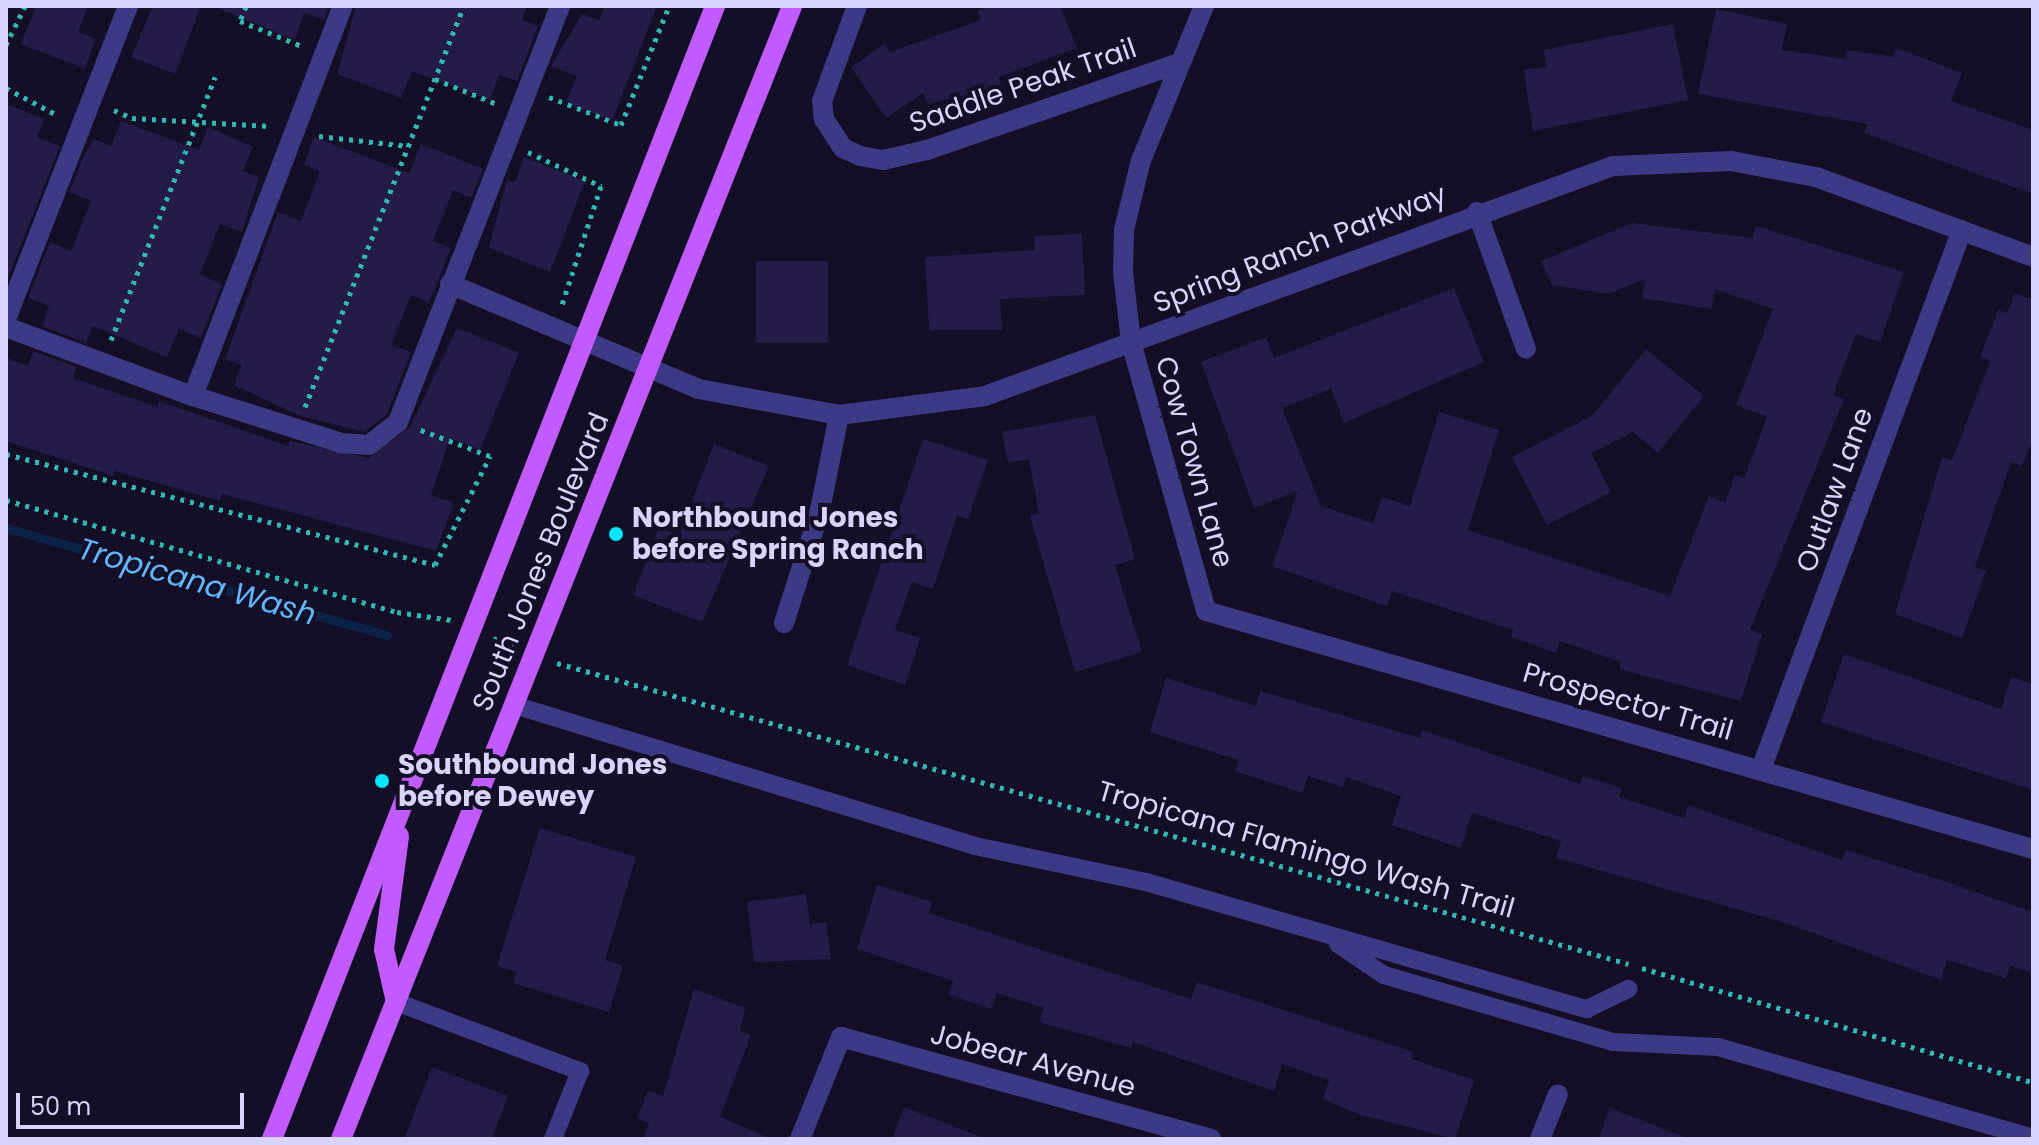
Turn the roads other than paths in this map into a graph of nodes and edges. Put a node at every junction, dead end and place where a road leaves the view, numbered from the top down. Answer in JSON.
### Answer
{"nodes":[{"id":1,"x":128,"y":6,"type":"edge"},
{"id":2,"x":343,"y":6,"type":"edge"},
{"id":3,"x":560,"y":6,"type":"edge"},
{"id":4,"x":715,"y":6,"type":"edge"},
{"id":5,"x":792,"y":6,"type":"edge"},
{"id":6,"x":857,"y":6,"type":"edge"},
{"id":7,"x":1204,"y":6,"type":"edge"},
{"id":8,"x":1179,"y":63,"type":"junction"},
{"id":9,"x":1477,"y":212,"type":"junction"},
{"id":10,"x":1962,"y":230,"type":"junction"},
{"id":11,"x":2033,"y":257,"type":"edge"},
{"id":12,"x":450,"y":284,"type":"junction"},
{"id":13,"x":6,"y":319,"type":"edge"},
{"id":14,"x":6,"y":327,"type":"edge"},
{"id":15,"x":1131,"y":342,"type":"junction"},
{"id":16,"x":586,"y":346,"type":"junction"},
{"id":17,"x":1526,"y":349,"type":"dead end"},
{"id":18,"x":648,"y":370,"type":"junction"},
{"id":19,"x":193,"y":396,"type":"junction"},
{"id":20,"x":839,"y":415,"type":"junction"},
{"id":21,"x":1206,"y":611,"type":"joint"},
{"id":22,"x":784,"y":623,"type":"dead end"},
{"id":23,"x":514,"y":705,"type":"junction"},
{"id":24,"x":1761,"y":769,"type":"junction"},
{"id":25,"x":401,"y":816,"type":"junction"},
{"id":26,"x":2033,"y":849,"type":"edge"},
{"id":27,"x":1319,"y":931,"type":"junction"},
{"id":28,"x":1628,"y":989,"type":"dead end"},
{"id":29,"x":396,"y":1002,"type":"junction"},
{"id":30,"x":1558,"y":1094,"type":"dead end"},
{"id":31,"x":1172,"y":1134,"type":"edge"},
{"id":32,"x":2033,"y":1138,"type":"edge"},
{"id":33,"x":272,"y":1139,"type":"edge"},
{"id":34,"x":341,"y":1139,"type":"edge"},
{"id":35,"x":553,"y":1139,"type":"edge"},
{"id":36,"x":800,"y":1139,"type":"edge"},
{"id":37,"x":1211,"y":1139,"type":"edge"},
{"id":38,"x":1540,"y":1139,"type":"edge"}],
"edges":[{"from":1,"to":13,"type":"street"},
{"from":2,"to":19,"type":"street"},
{"from":3,"to":12,"type":"street"},
{"from":4,"to":16,"type":"main road","name":"South Jones Boulevard"},
{"from":5,"to":18,"type":"main road","name":"South Jones Boulevard"},
{"from":6,"to":8,"type":"street","name":"Saddle Peak Trail"},
{"from":7,"to":8,"type":"street","name":"Cow Town Lane"},
{"from":8,"to":15,"type":"street","name":"Cow Town Lane"},
{"from":9,"to":10,"type":"street","name":"Spring Ranch Parkway"},
{"from":9,"to":15,"type":"street","name":"Spring Ranch Parkway"},
{"from":9,"to":17,"type":"street"},
{"from":10,"to":11,"type":"street","name":"Spring Ranch Parkway"},
{"from":10,"to":24,"type":"street","name":"Outlaw Lane"},
{"from":12,"to":16,"type":"street","name":"Spring Ranch Parkway"},
{"from":12,"to":19,"type":"street"},
{"from":14,"to":19,"type":"street"},
{"from":15,"to":20,"type":"street","name":"Spring Ranch Parkway"},
{"from":15,"to":21,"type":"street","name":"Cow Town Lane"},
{"from":16,"to":18,"type":"street","name":"Spring Ranch Parkway"},
{"from":16,"to":25,"type":"main road","name":"South Jones Boulevard"},
{"from":18,"to":20,"type":"street","name":"Spring Ranch Parkway"},
{"from":18,"to":23,"type":"main road","name":"South Jones Boulevard"},
{"from":20,"to":22,"type":"street"},
{"from":21,"to":24,"type":"street","name":"Prospector Trail"},
{"from":23,"to":27,"type":"lane"},
{"from":23,"to":29,"type":"main road","name":"South Jones Boulevard"},
{"from":24,"to":26,"type":"street","name":"Prospector Trail"},
{"from":25,"to":29,"type":"main road"},
{"from":25,"to":33,"type":"main road","name":"South Jones Boulevard"},
{"from":27,"to":28,"type":"lane"},
{"from":27,"to":32,"type":"lane"},
{"from":29,"to":34,"type":"main road","name":"South Jones Boulevard"},
{"from":29,"to":35,"type":"lane"},
{"from":30,"to":38,"type":"street"},
{"from":31,"to":36,"type":"street","name":"Jobear Avenue"},
{"from":31,"to":37,"type":"street","name":"Jobear Avenue"}]}
